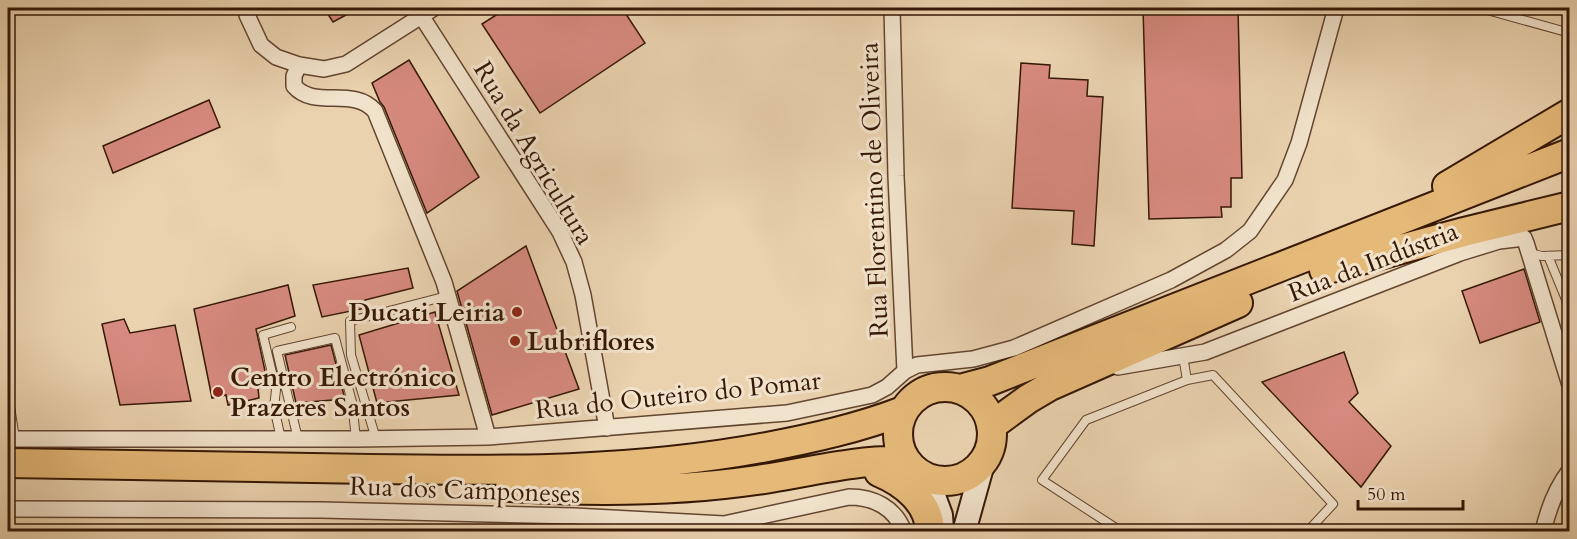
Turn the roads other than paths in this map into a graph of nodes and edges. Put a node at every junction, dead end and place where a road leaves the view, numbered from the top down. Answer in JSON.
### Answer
{"nodes":[{"id":1,"x":892,"y":8,"type":"edge"},
{"id":2,"x":1336,"y":8,"type":"edge"},
{"id":3,"x":1480,"y":8,"type":"edge"},
{"id":4,"x":428,"y":12,"type":"edge"},
{"id":5,"x":247,"y":15,"type":"dead end"},
{"id":6,"x":1569,"y":33,"type":"edge"},
{"id":7,"x":299,"y":65,"type":"junction"},
{"id":8,"x":1569,"y":113,"type":"edge"},
{"id":9,"x":1569,"y":153,"type":"edge"},
{"id":10,"x":1569,"y":166,"type":"edge"},
{"id":11,"x":1569,"y":206,"type":"edge"},
{"id":12,"x":1529,"y":231,"type":"junction"},
{"id":13,"x":1548,"y":255,"type":"junction"},
{"id":14,"x":1569,"y":255,"type":"edge"},
{"id":15,"x":1324,"y":270,"type":"junction"},
{"id":16,"x":1243,"y":281,"type":"junction"},
{"id":17,"x":447,"y":296,"type":"junction"},
{"id":18,"x":1569,"y":309,"type":"edge"},
{"id":19,"x":291,"y":327,"type":"dead end"},
{"id":20,"x":1183,"y":356,"type":"junction"},
{"id":21,"x":1091,"y":367,"type":"junction"},
{"id":22,"x":905,"y":371,"type":"junction"},
{"id":23,"x":1187,"y":380,"type":"junction"},
{"id":24,"x":1569,"y":385,"type":"edge"},
{"id":25,"x":960,"y":389,"type":"junction"},
{"id":26,"x":8,"y":393,"type":"edge"},
{"id":27,"x":903,"y":411,"type":"junction"},
{"id":28,"x":992,"y":426,"type":"junction"},
{"id":29,"x":607,"y":428,"type":"junction"},
{"id":30,"x":488,"y":437,"type":"junction"},
{"id":31,"x":281,"y":439,"type":"junction"},
{"id":32,"x":298,"y":439,"type":"junction"},
{"id":33,"x":376,"y":439,"type":"junction"},
{"id":34,"x":356,"y":440,"type":"junction"},
{"id":35,"x":10,"y":447,"type":"edge"},
{"id":36,"x":984,"y":460,"type":"junction"},
{"id":37,"x":851,"y":464,"type":"junction"},
{"id":38,"x":916,"y":469,"type":"junction"},
{"id":39,"x":1569,"y":470,"type":"edge"},
{"id":40,"x":8,"y":476,"type":"edge"},
{"id":41,"x":8,"y":509,"type":"edge"},
{"id":42,"x":600,"y":525,"type":"edge"},
{"id":43,"x":904,"y":531,"type":"edge"},
{"id":44,"x":930,"y":531,"type":"edge"},
{"id":45,"x":942,"y":531,"type":"edge"},
{"id":46,"x":964,"y":531,"type":"edge"},
{"id":47,"x":1122,"y":531,"type":"edge"},
{"id":48,"x":1307,"y":531,"type":"edge"},
{"id":49,"x":1543,"y":531,"type":"edge"}],
"edges":[{"from":1,"to":22,"type":"street","name":"Rua Florentino de Oliveira"},
{"from":2,"to":22,"type":"street","name":"Rua do Outeiro do Pomar"},
{"from":3,"to":6,"type":"lane"},
{"from":4,"to":7,"type":"street"},
{"from":4,"to":29,"type":"street","name":"Rua da Agricultura"},
{"from":5,"to":7,"type":"street"},
{"from":7,"to":17,"type":"street"},
{"from":8,"to":16,"type":"highway"},
{"from":9,"to":16,"type":"highway"},
{"from":10,"to":15,"type":"highway"},
{"from":11,"to":12,"type":"highway"},
{"from":12,"to":13,"type":"lane"},
{"from":12,"to":15,"type":"highway"},
{"from":12,"to":20,"type":"street","name":"Rua da Indústria"},
{"from":12,"to":24,"type":"street"},
{"from":13,"to":14,"type":"lane"},
{"from":13,"to":18,"type":"lane"},
{"from":15,"to":21,"type":"highway"},
{"from":16,"to":25,"type":"highway"},
{"from":17,"to":30,"type":"street"},
{"from":17,"to":33,"type":"lane"},
{"from":19,"to":31,"type":"lane"},
{"from":20,"to":21,"type":"street","name":"Rua da Indústria"},
{"from":20,"to":23,"type":"lane"},
{"from":21,"to":28,"type":"highway"},
{"from":22,"to":29,"type":"street","name":"Rua do Outeiro do Pomar"},
{"from":23,"to":47,"type":"lane"},
{"from":23,"to":48,"type":"lane"},
{"from":25,"to":27,"type":"highway"},
{"from":25,"to":28,"type":"highway"},
{"from":26,"to":35,"type":"lane"},
{"from":27,"to":35,"type":"highway"},
{"from":27,"to":38,"type":"highway"},
{"from":28,"to":36,"type":"highway"},
{"from":29,"to":30,"type":"street","name":"Rua do Outeiro do Pomar"},
{"from":30,"to":33,"type":"street","name":"Rua do Outeiro do Pomar"},
{"from":31,"to":32,"type":"street","name":"Rua do Outeiro do Pomar"},
{"from":31,"to":35,"type":"street","name":"Rua do Outeiro do Pomar"},
{"from":32,"to":34,"type":"street","name":"Rua do Outeiro do Pomar"},
{"from":32,"to":34,"type":"lane"},
{"from":33,"to":34,"type":"street","name":"Rua do Outeiro do Pomar"},
{"from":36,"to":38,"type":"highway"},
{"from":36,"to":46,"type":"main road"},
{"from":37,"to":38,"type":"highway"},
{"from":37,"to":40,"type":"highway"},
{"from":37,"to":44,"type":"highway"},
{"from":38,"to":45,"type":"main road"},
{"from":39,"to":49,"type":"street"},
{"from":41,"to":42,"type":"street","name":"Rua dos Camponeses"},
{"from":42,"to":43,"type":"street","name":"Rua dos Camponeses"}]}
